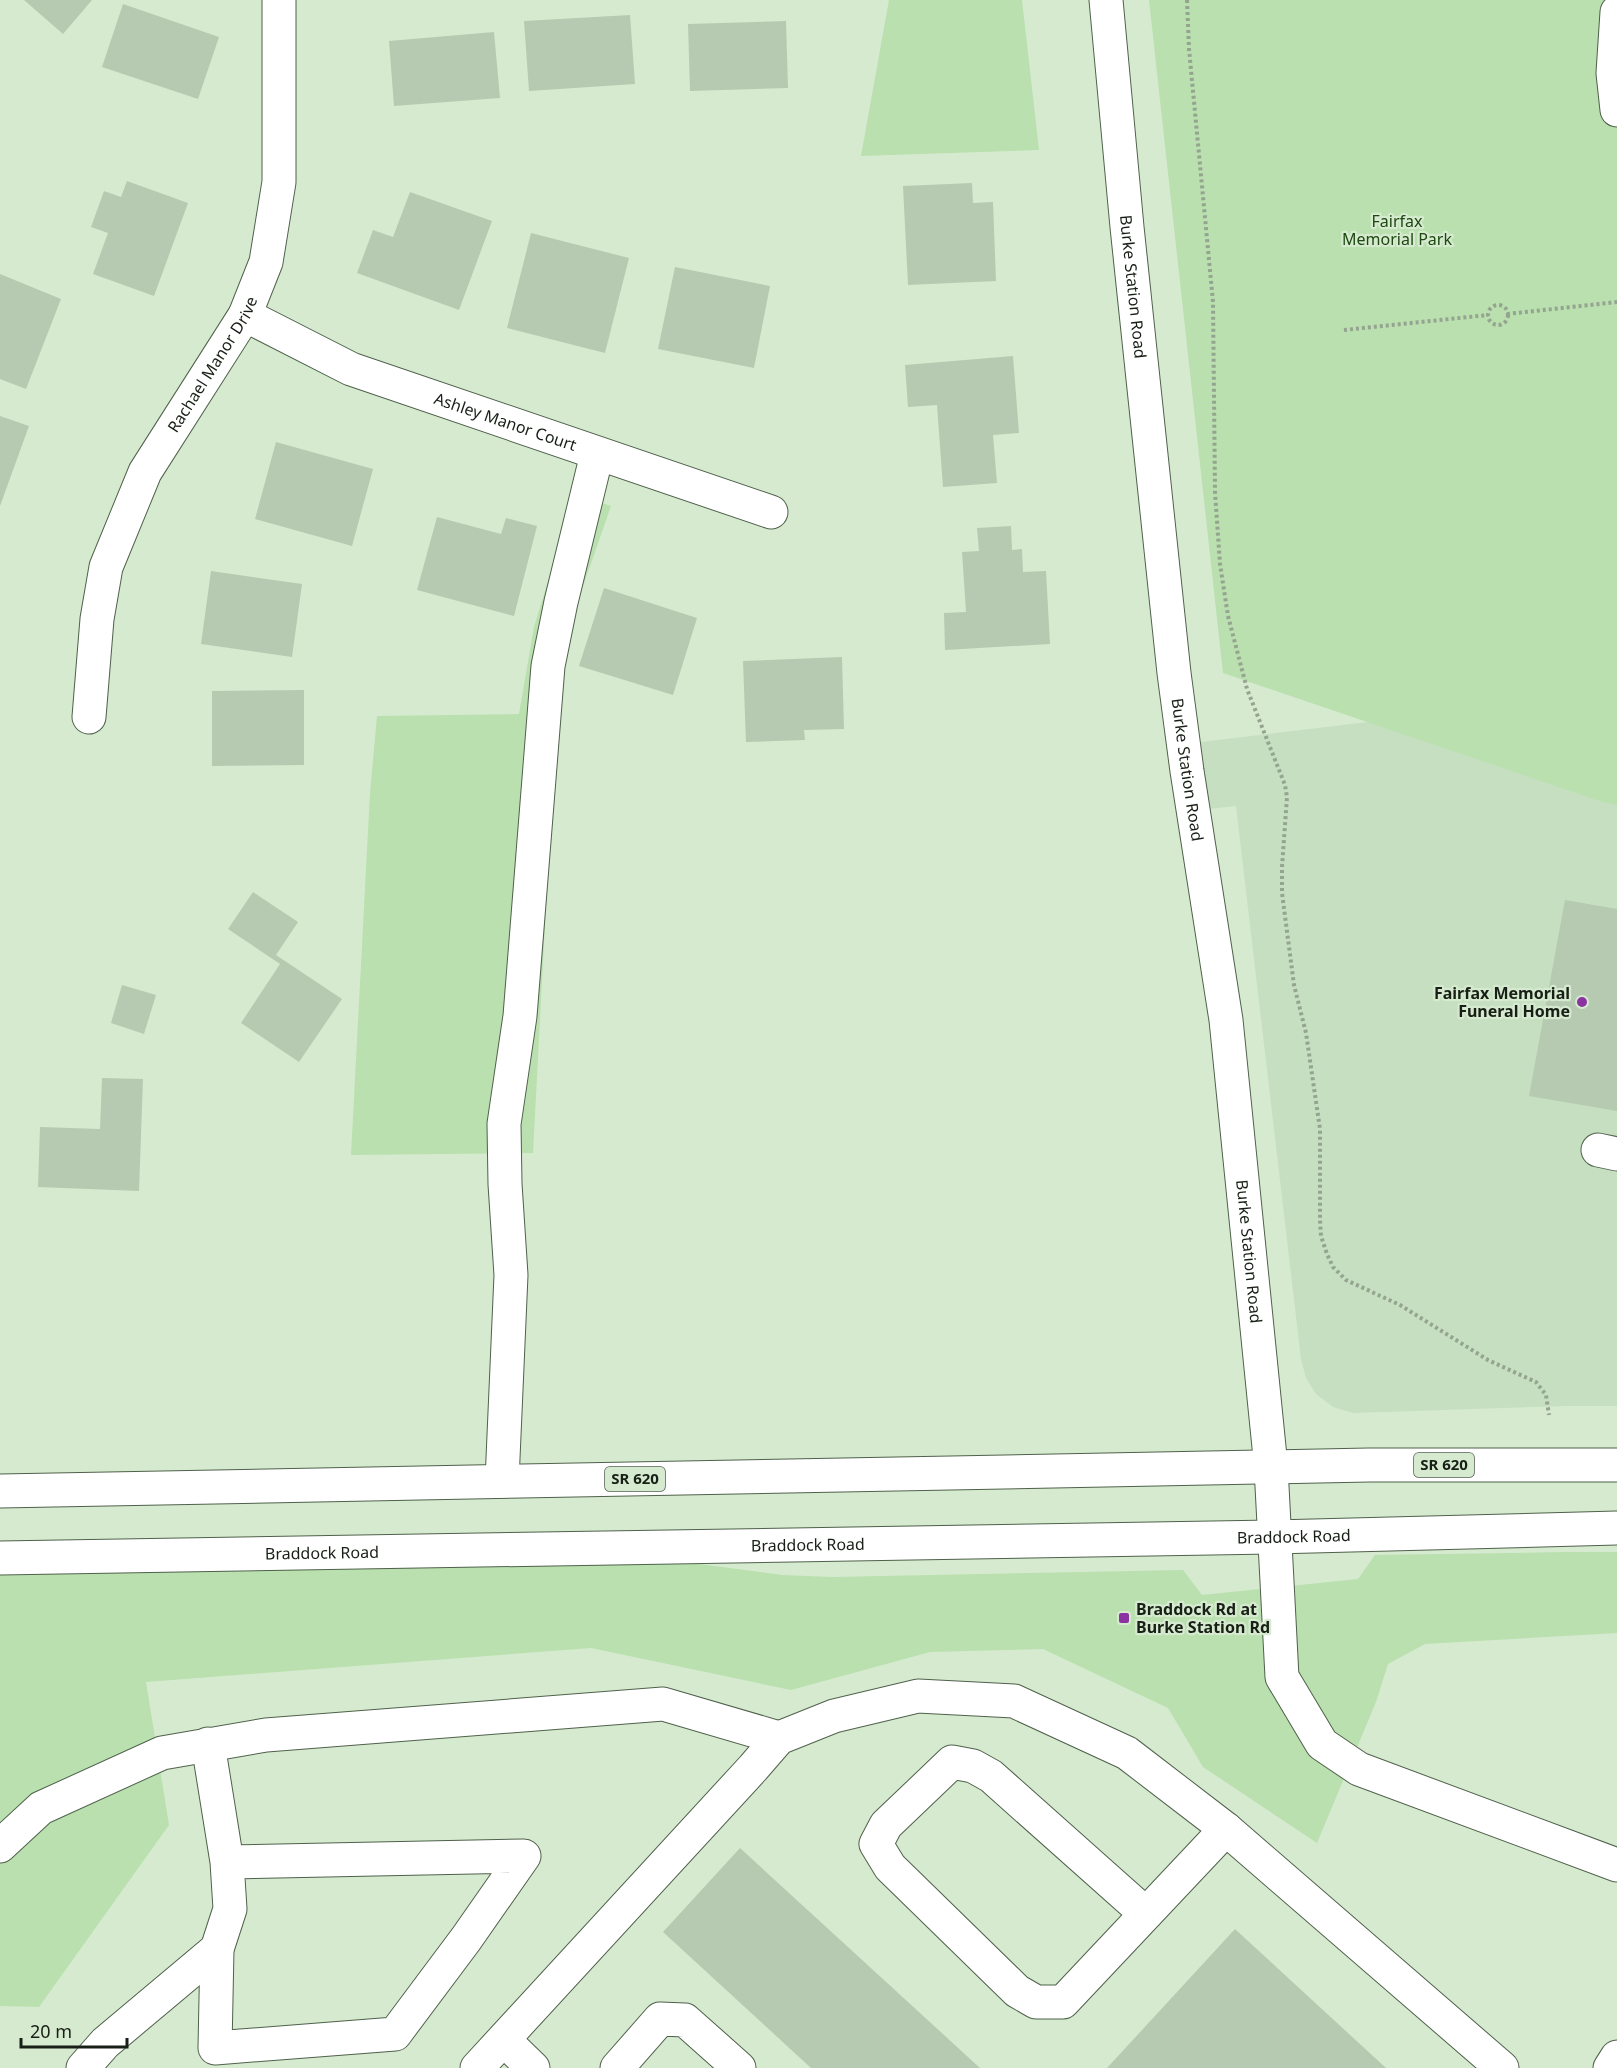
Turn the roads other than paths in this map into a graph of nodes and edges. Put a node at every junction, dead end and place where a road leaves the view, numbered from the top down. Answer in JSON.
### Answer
{"nodes":[{"id":1,"x":279,"y":0,"type":"edge"},
{"id":2,"x":1106,"y":0,"type":"edge"},
{"id":3,"x":1617,"y":12,"type":"edge"},
{"id":4,"x":1617,"y":110,"type":"edge"},
{"id":5,"x":245,"y":315,"type":"junction"},
{"id":6,"x":597,"y":454,"type":"junction"},
{"id":7,"x":771,"y":512,"type":"dead end"},
{"id":8,"x":89,"y":717,"type":"dead end"},
{"id":9,"x":1617,"y":1465,"type":"edge"},
{"id":10,"x":1271,"y":1467,"type":"junction"},
{"id":11,"x":502,"y":1481,"type":"junction"},
{"id":12,"x":0,"y":1491,"type":"edge"},
{"id":13,"x":1617,"y":1528,"type":"edge"},
{"id":14,"x":1274,"y":1537,"type":"junction"},
{"id":15,"x":0,"y":1558,"type":"edge"},
{"id":16,"x":779,"y":1738,"type":"junction"},
{"id":17,"x":208,"y":1744,"type":"junction"},
{"id":18,"x":1226,"y":1829,"type":"junction"},
{"id":19,"x":0,"y":1846,"type":"edge"},
{"id":20,"x":227,"y":1862,"type":"junction"},
{"id":21,"x":1617,"y":1865,"type":"edge"},
{"id":22,"x":1146,"y":1914,"type":"junction"},
{"id":23,"x":217,"y":1949,"type":"junction"},
{"id":24,"x":504,"y":2040,"type":"junction"},
{"id":25,"x":1617,"y":2057,"type":"edge"},
{"id":26,"x":83,"y":2068,"type":"edge"},
{"id":27,"x":477,"y":2068,"type":"edge"},
{"id":28,"x":534,"y":2068,"type":"edge"},
{"id":29,"x":617,"y":2068,"type":"edge"},
{"id":30,"x":739,"y":2068,"type":"edge"},
{"id":31,"x":1502,"y":2068,"type":"edge"},
{"id":32,"x":1610,"y":2068,"type":"edge"}],
"edges":[{"from":1,"to":5,"type":"main road","name":"Rachael Manor Drive"},
{"from":2,"to":10,"type":"main road","name":"Burke Station Road"},
{"from":3,"to":4,"type":"main road"},
{"from":5,"to":6,"type":"main road","name":"Ashley Manor Court"},
{"from":5,"to":8,"type":"main road","name":"Rachael Manor Drive"},
{"from":6,"to":7,"type":"main road","name":"Ashley Manor Court"},
{"from":6,"to":11,"type":"main road"},
{"from":9,"to":10,"type":"main road","number":"SR 620"},
{"from":10,"to":11,"type":"main road","number":"SR 620"},
{"from":10,"to":14,"type":"main road","name":"Burke Station Road"},
{"from":11,"to":12,"type":"main road","number":"SR 620"},
{"from":13,"to":14,"type":"main road","name":"Braddock Road"},
{"from":14,"to":15,"type":"main road","name":"Braddock Road"},
{"from":14,"to":21,"type":"main road","name":"Burke Station Road"},
{"from":16,"to":17,"type":"main road"},
{"from":16,"to":18,"type":"main road"},
{"from":16,"to":24,"type":"main road"},
{"from":17,"to":19,"type":"main road"},
{"from":17,"to":20,"type":"main road"},
{"from":18,"to":22,"type":"main road"},
{"from":18,"to":31,"type":"main road"},
{"from":20,"to":23,"type":"main road"},
{"from":20,"to":23,"type":"main road"},
{"from":22,"to":22,"type":"main road"},
{"from":23,"to":26,"type":"main road"},
{"from":24,"to":27,"type":"main road"},
{"from":24,"to":28,"type":"main road"},
{"from":25,"to":32,"type":"main road"},
{"from":29,"to":30,"type":"main road"}]}
